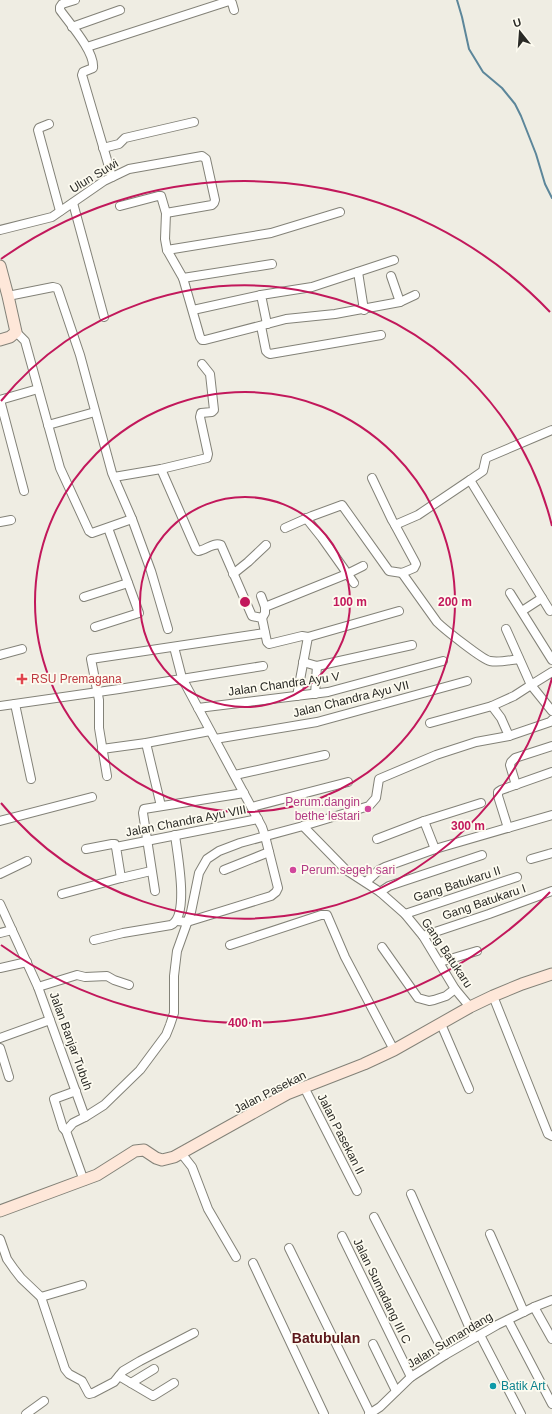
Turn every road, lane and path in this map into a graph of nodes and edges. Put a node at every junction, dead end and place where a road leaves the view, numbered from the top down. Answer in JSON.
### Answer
{"nodes":[{"id":1,"x":75,"y":0,"type":"edge"},
{"id":2,"x":120,"y":10,"type":"dead end"},
{"id":3,"x":234,"y":10,"type":"dead end"},
{"id":4,"x":72,"y":27,"type":"junction"},
{"id":5,"x":87,"y":47,"type":"junction"},
{"id":6,"x":194,"y":122,"type":"dead end"},
{"id":7,"x":49,"y":124,"type":"dead end"},
{"id":8,"x":104,"y":148,"type":"junction"},
{"id":9,"x":112,"y":177,"type":"junction"},
{"id":10,"x":73,"y":202,"type":"junction"},
{"id":11,"x":120,"y":206,"type":"dead end"},
{"id":12,"x":60,"y":211,"type":"junction"},
{"id":13,"x":340,"y":212,"type":"dead end"},
{"id":14,"x":166,"y":213,"type":"junction"},
{"id":15,"x":0,"y":230,"type":"edge"},
{"id":16,"x":167,"y":250,"type":"junction"},
{"id":17,"x":394,"y":260,"type":"dead end"},
{"id":18,"x":272,"y":264,"type":"dead end"},
{"id":19,"x":0,"y":266,"type":"edge"},
{"id":20,"x":358,"y":272,"type":"junction"},
{"id":21,"x":391,"y":276,"type":"dead end"},
{"id":22,"x":183,"y":278,"type":"junction"},
{"id":23,"x":260,"y":295,"type":"junction"},
{"id":24,"x":415,"y":295,"type":"dead end"},
{"id":25,"x":8,"y":296,"type":"junction"},
{"id":26,"x":400,"y":302,"type":"junction"},
{"id":27,"x":193,"y":310,"type":"junction"},
{"id":28,"x":364,"y":310,"type":"junction"},
{"id":29,"x":104,"y":317,"type":"dead end"},
{"id":30,"x":264,"y":325,"type":"junction"},
{"id":31,"x":16,"y":332,"type":"junction"},
{"id":32,"x":381,"y":335,"type":"dead end"},
{"id":33,"x":0,"y":340,"type":"edge"},
{"id":34,"x":202,"y":364,"type":"dead end"},
{"id":35,"x":38,"y":389,"type":"junction"},
{"id":36,"x":0,"y":400,"type":"edge"},
{"id":37,"x":95,"y":412,"type":"junction"},
{"id":38,"x":48,"y":425,"type":"junction"},
{"id":39,"x":552,"y":430,"type":"edge"},
{"id":40,"x":161,"y":469,"type":"junction"},
{"id":41,"x":114,"y":477,"type":"junction"},
{"id":42,"x":372,"y":478,"type":"dead end"},
{"id":43,"x":470,"y":480,"type":"junction"},
{"id":44,"x":24,"y":490,"type":"dead end"},
{"id":45,"x":306,"y":518,"type":"junction"},
{"id":46,"x":132,"y":519,"type":"junction"},
{"id":47,"x":10,"y":520,"type":"dead end"},
{"id":48,"x":0,"y":522,"type":"edge"},
{"id":49,"x":396,"y":525,"type":"junction"},
{"id":50,"x":108,"y":528,"type":"junction"},
{"id":51,"x":285,"y":528,"type":"dead end"},
{"id":52,"x":266,"y":545,"type":"dead end"},
{"id":53,"x":363,"y":566,"type":"dead end"},
{"id":54,"x":402,"y":573,"type":"junction"},
{"id":55,"x":233,"y":574,"type":"junction"},
{"id":56,"x":347,"y":574,"type":"junction"},
{"id":57,"x":128,"y":583,"type":"junction"},
{"id":58,"x":354,"y":583,"type":"dead end"},
{"id":59,"x":510,"y":593,"type":"dead end"},
{"id":60,"x":261,"y":596,"type":"dead end"},
{"id":61,"x":84,"y":597,"type":"dead end"},
{"id":62,"x":542,"y":598,"type":"junction"},
{"id":63,"x":265,"y":607,"type":"junction"},
{"id":64,"x":399,"y":611,"type":"dead end"},
{"id":65,"x":522,"y":611,"type":"junction"},
{"id":66,"x":550,"y":611,"type":"dead end"},
{"id":67,"x":262,"y":618,"type":"junction"},
{"id":68,"x":95,"y":627,"type":"dead end"},
{"id":69,"x":168,"y":629,"type":"dead end"},
{"id":70,"x":506,"y":629,"type":"dead end"},
{"id":71,"x":265,"y":633,"type":"junction"},
{"id":72,"x":308,"y":637,"type":"junction"},
{"id":73,"x":412,"y":646,"type":"dead end"},
{"id":74,"x":174,"y":647,"type":"junction"},
{"id":75,"x":22,"y":649,"type":"dead end"},
{"id":76,"x":0,"y":655,"type":"edge"},
{"id":77,"x":519,"y":659,"type":"junction"},
{"id":78,"x":552,"y":660,"type":"edge"},
{"id":79,"x":443,"y":661,"type":"dead end"},
{"id":80,"x":303,"y":662,"type":"junction"},
{"id":81,"x":263,"y":666,"type":"dead end"},
{"id":82,"x":317,"y":666,"type":"junction"},
{"id":83,"x":552,"y":672,"type":"edge"},
{"id":84,"x":182,"y":678,"type":"junction"},
{"id":85,"x":467,"y":681,"type":"dead end"},
{"id":86,"x":531,"y":685,"type":"junction"},
{"id":87,"x":98,"y":692,"type":"junction"},
{"id":88,"x":315,"y":694,"type":"junction"},
{"id":89,"x":297,"y":696,"type":"junction"},
{"id":90,"x":15,"y":704,"type":"junction"},
{"id":91,"x":0,"y":706,"type":"edge"},
{"id":92,"x":492,"y":706,"type":"junction"},
{"id":93,"x":198,"y":708,"type":"junction"},
{"id":94,"x":552,"y":711,"type":"edge"},
{"id":95,"x":552,"y":720,"type":"edge"},
{"id":96,"x":430,"y":723,"type":"dead end"},
{"id":97,"x":210,"y":731,"type":"junction"},
{"id":98,"x":509,"y":736,"type":"junction"},
{"id":99,"x":215,"y":739,"type":"junction"},
{"id":100,"x":146,"y":743,"type":"junction"},
{"id":101,"x":552,"y":746,"type":"edge"},
{"id":102,"x":102,"y":749,"type":"junction"},
{"id":103,"x":325,"y":755,"type":"dead end"},
{"id":104,"x":552,"y":772,"type":"edge"},
{"id":105,"x":235,"y":775,"type":"junction"},
{"id":106,"x":107,"y":776,"type":"dead end"},
{"id":107,"x":31,"y":779,"type":"dead end"},
{"id":108,"x":348,"y":782,"type":"dead end"},
{"id":109,"x":516,"y":785,"type":"junction"},
{"id":110,"x":244,"y":793,"type":"junction"},
{"id":111,"x":92,"y":797,"type":"dead end"},
{"id":112,"x":481,"y":802,"type":"dead end"},
{"id":113,"x":161,"y":806,"type":"junction"},
{"id":114,"x":252,"y":807,"type":"junction"},
{"id":115,"x":552,"y":815,"type":"edge"},
{"id":116,"x":258,"y":819,"type":"junction"},
{"id":117,"x":0,"y":821,"type":"edge"},
{"id":118,"x":424,"y":821,"type":"junction"},
{"id":119,"x":303,"y":826,"type":"junction"},
{"id":120,"x":508,"y":828,"type":"junction"},
{"id":121,"x":175,"y":835,"type":"junction"},
{"id":122,"x":265,"y":836,"type":"junction"},
{"id":123,"x":377,"y":838,"type":"dead end"},
{"id":124,"x":147,"y":841,"type":"junction"},
{"id":125,"x":116,"y":847,"type":"junction"},
{"id":126,"x":435,"y":849,"type":"junction"},
{"id":127,"x":86,"y":850,"type":"dead end"},
{"id":128,"x":269,"y":852,"type":"junction"},
{"id":129,"x":552,"y":853,"type":"edge"},
{"id":130,"x":482,"y":855,"type":"dead end"},
{"id":131,"x":531,"y":859,"type":"dead end"},
{"id":132,"x":27,"y":861,"type":"dead end"},
{"id":133,"x":224,"y":870,"type":"dead end"},
{"id":134,"x":151,"y":871,"type":"junction"},
{"id":135,"x":0,"y":874,"type":"edge"},
{"id":136,"x":517,"y":877,"type":"dead end"},
{"id":137,"x":121,"y":878,"type":"junction"},
{"id":138,"x":366,"y":882,"type":"junction"},
{"id":139,"x":155,"y":891,"type":"dead end"},
{"id":140,"x":552,"y":891,"type":"edge"},
{"id":141,"x":380,"y":892,"type":"junction"},
{"id":142,"x":62,"y":894,"type":"dead end"},
{"id":143,"x":0,"y":904,"type":"edge"},
{"id":144,"x":405,"y":914,"type":"junction"},
{"id":145,"x":177,"y":921,"type":"junction"},
{"id":146,"x":187,"y":922,"type":"junction"},
{"id":147,"x":12,"y":930,"type":"junction"},
{"id":148,"x":0,"y":932,"type":"edge"},
{"id":149,"x":423,"y":936,"type":"junction"},
{"id":150,"x":94,"y":940,"type":"dead end"},
{"id":151,"x":230,"y":945,"type":"dead end"},
{"id":152,"x":382,"y":947,"type":"dead end"},
{"id":153,"x":476,"y":951,"type":"dead end"},
{"id":154,"x":27,"y":962,"type":"junction"},
{"id":155,"x":440,"y":962,"type":"junction"},
{"id":156,"x":0,"y":968,"type":"edge"},
{"id":157,"x":552,"y":974,"type":"edge"},
{"id":158,"x":129,"y":985,"type":"dead end"},
{"id":159,"x":38,"y":987,"type":"junction"},
{"id":160,"x":455,"y":989,"type":"junction"},
{"id":161,"x":493,"y":996,"type":"junction"},
{"id":162,"x":470,"y":1007,"type":"junction"},
{"id":163,"x":50,"y":1020,"type":"junction"},
{"id":164,"x":441,"y":1024,"type":"junction"},
{"id":165,"x":0,"y":1038,"type":"edge"},
{"id":166,"x":0,"y":1048,"type":"edge"},
{"id":167,"x":394,"y":1050,"type":"junction"},
{"id":168,"x":9,"y":1077,"type":"dead end"},
{"id":169,"x":304,"y":1087,"type":"junction"},
{"id":170,"x":470,"y":1089,"type":"dead end"},
{"id":171,"x":76,"y":1091,"type":"junction"},
{"id":172,"x":85,"y":1117,"type":"junction"},
{"id":173,"x":66,"y":1131,"type":"junction"},
{"id":174,"x":552,"y":1136,"type":"edge"},
{"id":175,"x":182,"y":1153,"type":"junction"},
{"id":176,"x":84,"y":1180,"type":"junction"},
{"id":177,"x":357,"y":1191,"type":"dead end"},
{"id":178,"x":411,"y":1194,"type":"dead end"},
{"id":179,"x":0,"y":1211,"type":"edge"},
{"id":180,"x":374,"y":1216,"type":"dead end"},
{"id":181,"x":490,"y":1234,"type":"dead end"},
{"id":182,"x":342,"y":1236,"type":"dead end"},
{"id":183,"x":0,"y":1239,"type":"edge"},
{"id":184,"x":289,"y":1248,"type":"dead end"},
{"id":185,"x":236,"y":1257,"type":"dead end"},
{"id":186,"x":253,"y":1263,"type":"dead end"},
{"id":187,"x":82,"y":1285,"type":"dead end"},
{"id":188,"x":41,"y":1297,"type":"junction"},
{"id":189,"x":552,"y":1300,"type":"edge"},
{"id":190,"x":534,"y":1307,"type":"junction"},
{"id":191,"x":524,"y":1312,"type":"junction"},
{"id":192,"x":508,"y":1320,"type":"junction"},
{"id":193,"x":194,"y":1333,"type":"dead end"},
{"id":194,"x":477,"y":1336,"type":"junction"},
{"id":195,"x":552,"y":1339,"type":"edge"},
{"id":196,"x":373,"y":1344,"type":"dead end"},
{"id":197,"x":445,"y":1355,"type":"junction"},
{"id":198,"x":154,"y":1369,"type":"dead end"},
{"id":199,"x":119,"y":1376,"type":"junction"},
{"id":200,"x":411,"y":1377,"type":"junction"},
{"id":201,"x":131,"y":1383,"type":"junction"},
{"id":202,"x":174,"y":1383,"type":"dead end"},
{"id":203,"x":396,"y":1391,"type":"junction"},
{"id":204,"x":44,"y":1401,"type":"dead end"},
{"id":205,"x":552,"y":1404,"type":"edge"},
{"id":206,"x":372,"y":1413,"type":"edge"},
{"id":207,"x":26,"y":1414,"type":"edge"},
{"id":208,"x":324,"y":1414,"type":"edge"},
{"id":209,"x":521,"y":1414,"type":"edge"}],
"edges":[{"from":1,"to":4,"type":"street"},
{"from":2,"to":4,"type":"street"},
{"from":3,"to":5,"type":"street"},
{"from":4,"to":5,"type":"street"},
{"from":5,"to":8,"type":"street"},
{"from":6,"to":8,"type":"street"},
{"from":7,"to":12,"type":"street"},
{"from":8,"to":9,"type":"street"},
{"from":9,"to":10,"type":"street","name":"Ulun Suwi"},
{"from":9,"to":14,"type":"street","name":"Ulun Suwi"},
{"from":10,"to":12,"type":"street","name":"Ulun Suwi"},
{"from":10,"to":29,"type":"street"},
{"from":11,"to":14,"type":"street"},
{"from":12,"to":15,"type":"street","name":"Ulun Suwi"},
{"from":13,"to":16,"type":"street"},
{"from":14,"to":16,"type":"street"},
{"from":16,"to":22,"type":"street"},
{"from":17,"to":20,"type":"street"},
{"from":18,"to":22,"type":"street"},
{"from":19,"to":25,"type":"street"},
{"from":20,"to":23,"type":"street"},
{"from":20,"to":28,"type":"street"},
{"from":21,"to":26,"type":"street"},
{"from":22,"to":27,"type":"street"},
{"from":23,"to":27,"type":"street"},
{"from":23,"to":30,"type":"street"},
{"from":24,"to":26,"type":"street"},
{"from":25,"to":31,"type":"street"},
{"from":25,"to":37,"type":"street"},
{"from":26,"to":28,"type":"street"},
{"from":27,"to":30,"type":"street"},
{"from":28,"to":30,"type":"street"},
{"from":30,"to":32,"type":"street"},
{"from":31,"to":33,"type":"street"},
{"from":31,"to":35,"type":"street"},
{"from":34,"to":40,"type":"street"},
{"from":35,"to":36,"type":"street"},
{"from":35,"to":38,"type":"street"},
{"from":36,"to":44,"type":"street"},
{"from":37,"to":38,"type":"street"},
{"from":37,"to":41,"type":"street"},
{"from":38,"to":50,"type":"street"},
{"from":39,"to":43,"type":"street"},
{"from":40,"to":41,"type":"street"},
{"from":40,"to":55,"type":"street"},
{"from":41,"to":46,"type":"street"},
{"from":42,"to":49,"type":"street"},
{"from":43,"to":49,"type":"street"},
{"from":43,"to":62,"type":"street"},
{"from":45,"to":51,"type":"street"},
{"from":45,"to":54,"type":"street"},
{"from":45,"to":56,"type":"street"},
{"from":46,"to":50,"type":"street"},
{"from":46,"to":69,"type":"street"},
{"from":47,"to":48,"type":"street"},
{"from":49,"to":54,"type":"street"},
{"from":50,"to":57,"type":"street"},
{"from":52,"to":55,"type":"street"},
{"from":53,"to":56,"type":"street"},
{"from":54,"to":77,"type":"street"},
{"from":55,"to":67,"type":"street"},
{"from":56,"to":58,"type":"street"},
{"from":56,"to":63,"type":"street"},
{"from":57,"to":61,"type":"street"},
{"from":57,"to":68,"type":"street"},
{"from":59,"to":65,"type":"street"},
{"from":60,"to":63,"type":"street"},
{"from":62,"to":65,"type":"street"},
{"from":62,"to":66,"type":"street"},
{"from":63,"to":67,"type":"street"},
{"from":64,"to":72,"type":"street"},
{"from":65,"to":78,"type":"street"},
{"from":67,"to":71,"type":"street"},
{"from":70,"to":77,"type":"street"},
{"from":71,"to":72,"type":"street"},
{"from":71,"to":74,"type":"street"},
{"from":72,"to":80,"type":"street"},
{"from":73,"to":82,"type":"street"},
{"from":74,"to":84,"type":"street"},
{"from":74,"to":87,"type":"street"},
{"from":75,"to":76,"type":"street"},
{"from":77,"to":86,"type":"street"},
{"from":79,"to":88,"type":"street","name":"Jalan Chandra Ayu V"},
{"from":80,"to":82,"type":"street"},
{"from":80,"to":89,"type":"street"},
{"from":81,"to":84,"type":"street"},
{"from":82,"to":88,"type":"street"},
{"from":83,"to":86,"type":"street"},
{"from":84,"to":87,"type":"street"},
{"from":84,"to":93,"type":"street"},
{"from":85,"to":99,"type":"street","name":"Jalan Chandra Ayu VII"},
{"from":86,"to":92,"type":"street"},
{"from":86,"to":94,"type":"street"},
{"from":87,"to":90,"type":"street"},
{"from":87,"to":102,"type":"street"},
{"from":88,"to":89,"type":"street","name":"Jalan Chandra Ayu V"},
{"from":89,"to":93,"type":"street","name":"Jalan Chandra Ayu V"},
{"from":90,"to":91,"type":"street"},
{"from":90,"to":107,"type":"street"},
{"from":92,"to":96,"type":"street"},
{"from":92,"to":98,"type":"street"},
{"from":93,"to":97,"type":"street"},
{"from":95,"to":98,"type":"street"},
{"from":97,"to":99,"type":"street"},
{"from":97,"to":100,"type":"street"},
{"from":98,"to":119,"type":"street"},
{"from":99,"to":105,"type":"street"},
{"from":100,"to":102,"type":"street"},
{"from":100,"to":113,"type":"street"},
{"from":101,"to":109,"type":"street"},
{"from":102,"to":106,"type":"street"},
{"from":103,"to":105,"type":"street"},
{"from":104,"to":109,"type":"street"},
{"from":105,"to":110,"type":"street"},
{"from":108,"to":114,"type":"street"},
{"from":109,"to":120,"type":"street"},
{"from":110,"to":113,"type":"street"},
{"from":110,"to":114,"type":"street"},
{"from":111,"to":117,"type":"street"},
{"from":112,"to":118,"type":"street"},
{"from":113,"to":124,"type":"street"},
{"from":114,"to":116,"type":"street"},
{"from":115,"to":120,"type":"street"},
{"from":116,"to":121,"type":"street","name":"Jalan Chandra Ayu VIII"},
{"from":116,"to":122,"type":"street"},
{"from":118,"to":123,"type":"street"},
{"from":118,"to":126,"type":"street"},
{"from":119,"to":122,"type":"street"},
{"from":119,"to":138,"type":"street","name":"Gang Batukaru"},
{"from":120,"to":126,"type":"street"},
{"from":121,"to":124,"type":"street","name":"Jalan Chandra Ayu VIII"},
{"from":121,"to":145,"type":"street"},
{"from":122,"to":128,"type":"street"},
{"from":122,"to":146,"type":"street"},
{"from":124,"to":125,"type":"street","name":"Jalan Chandra Ayu VIII"},
{"from":124,"to":134,"type":"street"},
{"from":125,"to":127,"type":"street"},
{"from":125,"to":137,"type":"street","name":"Jalan Chandra Ayu VIII"},
{"from":126,"to":138,"type":"street"},
{"from":128,"to":133,"type":"street"},
{"from":128,"to":146,"type":"street"},
{"from":129,"to":131,"type":"street"},
{"from":130,"to":141,"type":"street"},
{"from":132,"to":135,"type":"street"},
{"from":134,"to":137,"type":"street"},
{"from":134,"to":139,"type":"street"},
{"from":136,"to":144,"type":"street","name":"Gang Batukaru II"},
{"from":137,"to":142,"type":"street"},
{"from":138,"to":141,"type":"street","name":"Gang Batukaru"},
{"from":140,"to":149,"type":"street","name":"Gang Batukaru I"},
{"from":141,"to":144,"type":"street","name":"Gang Batukaru"},
{"from":143,"to":147,"type":"street","name":"Jalan Banjar Tubuh"},
{"from":144,"to":149,"type":"street","name":"Gang Batukaru"},
{"from":145,"to":146,"type":"street"},
{"from":145,"to":150,"type":"street"},
{"from":146,"to":172,"type":"street"},
{"from":147,"to":148,"type":"street"},
{"from":147,"to":154,"type":"street","name":"Jalan Banjar Tubuh"},
{"from":149,"to":155,"type":"street","name":"Gang Batukaru"},
{"from":151,"to":167,"type":"street"},
{"from":152,"to":160,"type":"street"},
{"from":153,"to":155,"type":"street"},
{"from":154,"to":156,"type":"street"},
{"from":154,"to":159,"type":"street","name":"Jalan Banjar Tubuh"},
{"from":155,"to":160,"type":"street","name":"Gang Batukaru"},
{"from":157,"to":161,"type":"street","name":"Jalan Pasekan"},
{"from":158,"to":159,"type":"street"},
{"from":159,"to":163,"type":"street","name":"Jalan Banjar Tubuh"},
{"from":160,"to":162,"type":"street","name":"Gang Batukaru"},
{"from":161,"to":162,"type":"street","name":"Jalan Pasekan"},
{"from":161,"to":174,"type":"street"},
{"from":162,"to":164,"type":"street","name":"Jalan Pasekan"},
{"from":163,"to":165,"type":"street"},
{"from":163,"to":171,"type":"street","name":"Jalan Banjar Tubuh"},
{"from":164,"to":167,"type":"street","name":"Jalan Pasekan"},
{"from":164,"to":170,"type":"street"},
{"from":166,"to":168,"type":"street"},
{"from":167,"to":169,"type":"street","name":"Jalan Pasekan"},
{"from":169,"to":175,"type":"street","name":"Jalan Pasekan"},
{"from":169,"to":177,"type":"street","name":"Jalan Pasekan II"},
{"from":171,"to":172,"type":"street","name":"Jalan Banjar Tubuh"},
{"from":171,"to":173,"type":"street"},
{"from":172,"to":173,"type":"street"},
{"from":173,"to":176,"type":"street"},
{"from":175,"to":176,"type":"street","name":"Jalan Pasekan"},
{"from":175,"to":185,"type":"street"},
{"from":176,"to":179,"type":"street","name":"Jalan Pasekan"},
{"from":178,"to":194,"type":"street"},
{"from":180,"to":197,"type":"street"},
{"from":181,"to":191,"type":"street"},
{"from":182,"to":200,"type":"street","name":"Jalan Sumadang III C"},
{"from":183,"to":188,"type":"street"},
{"from":184,"to":206,"type":"street"},
{"from":186,"to":208,"type":"street"},
{"from":187,"to":188,"type":"street"},
{"from":188,"to":199,"type":"street"},
{"from":189,"to":190,"type":"street","name":"Jalan Sumandang"},
{"from":190,"to":191,"type":"street","name":"Jalan Sumandang"},
{"from":190,"to":195,"type":"street"},
{"from":191,"to":192,"type":"street","name":"Jalan Sumandang"},
{"from":192,"to":194,"type":"street","name":"Jalan Sumandang"},
{"from":192,"to":205,"type":"street"},
{"from":193,"to":199,"type":"street"},
{"from":194,"to":197,"type":"street","name":"Jalan Sumandang"},
{"from":194,"to":209,"type":"street"},
{"from":196,"to":203,"type":"street"},
{"from":197,"to":200,"type":"street","name":"Jalan Sumandang"},
{"from":198,"to":201,"type":"street"},
{"from":199,"to":201,"type":"street"},
{"from":200,"to":203,"type":"street","name":"Jalan Sumandang"},
{"from":201,"to":202,"type":"street"},
{"from":203,"to":206,"type":"street","name":"Jalan Sumandang"},
{"from":204,"to":207,"type":"street"}]}
